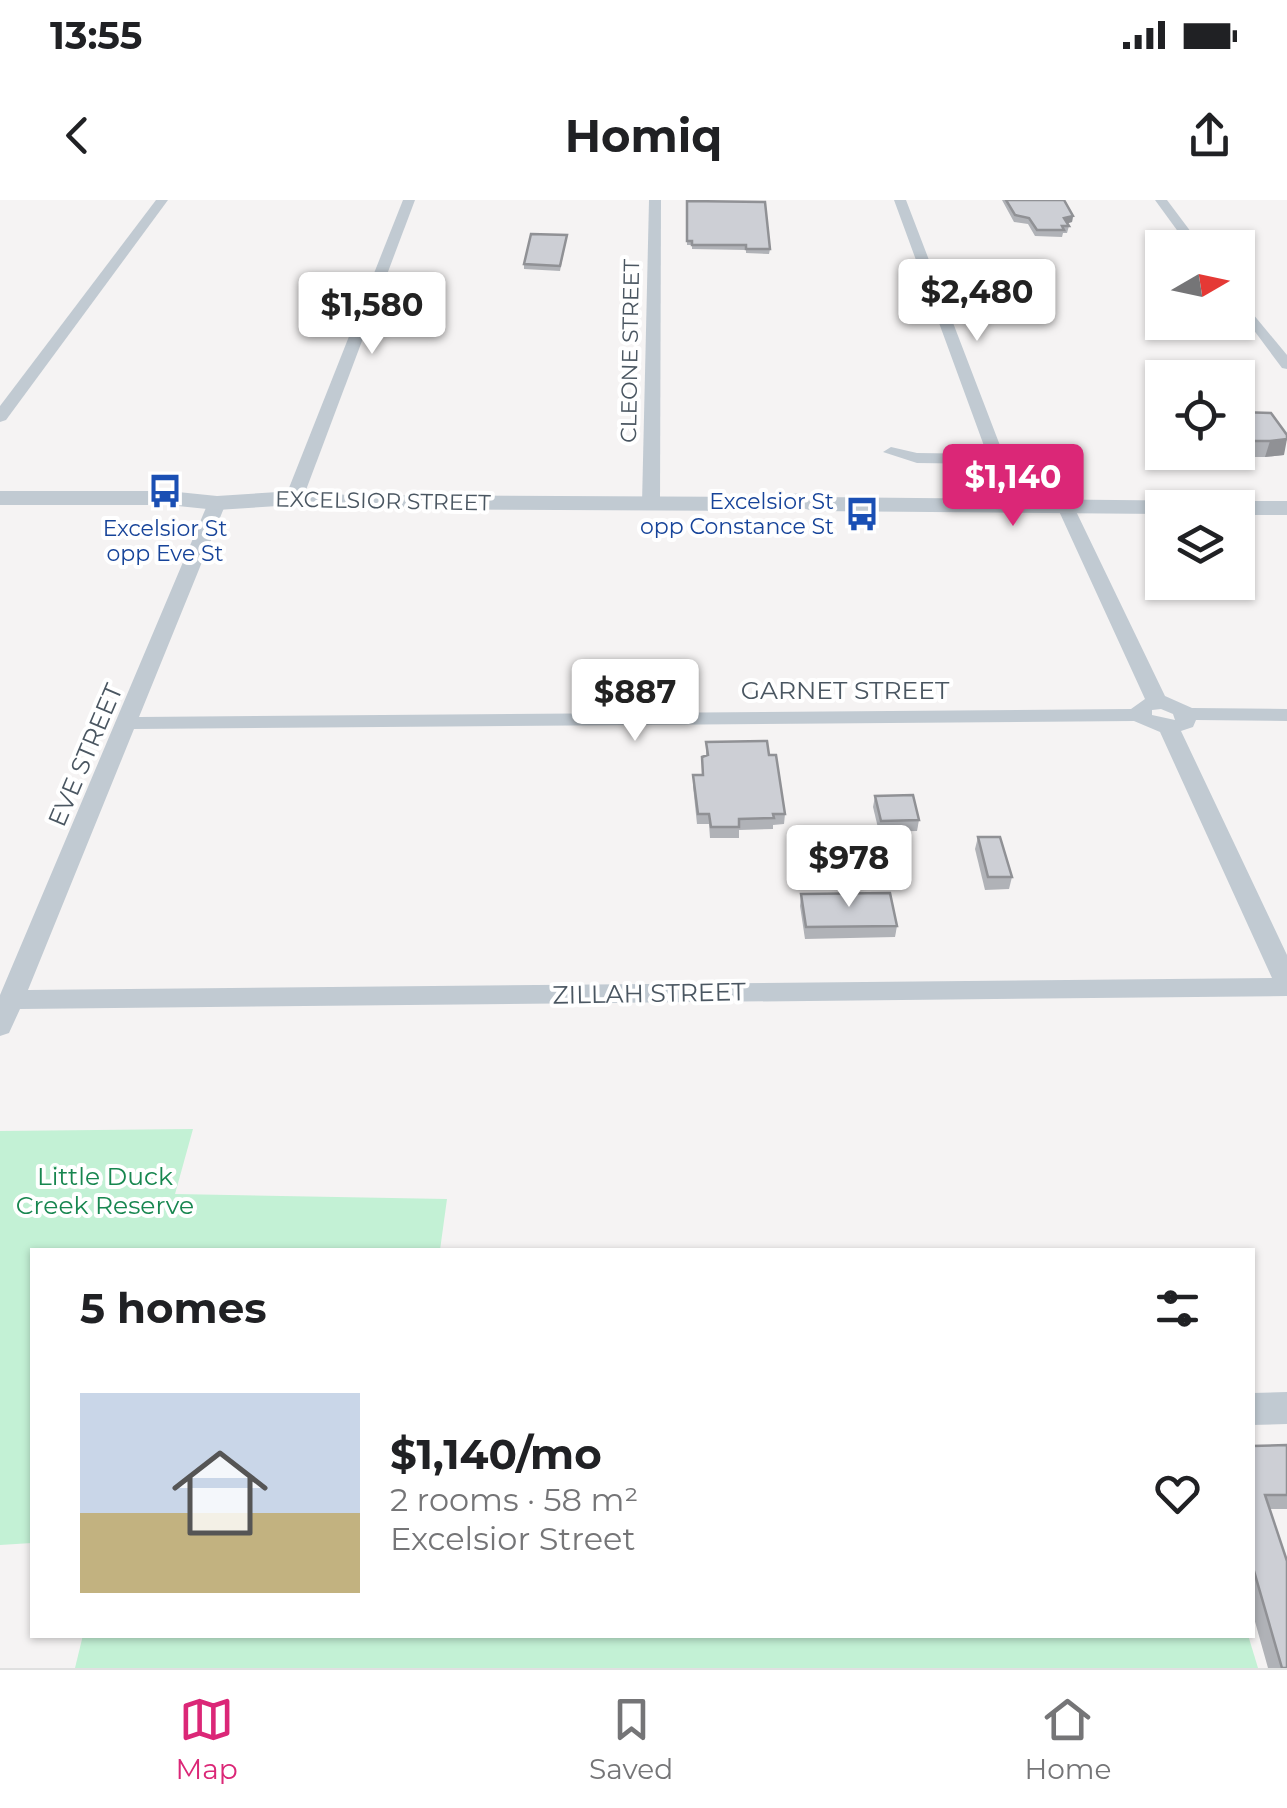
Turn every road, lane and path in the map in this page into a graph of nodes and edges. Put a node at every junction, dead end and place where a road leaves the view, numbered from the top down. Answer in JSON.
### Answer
{"nodes":[{"id":1,"x":162,"y":200,"type":"edge"},
{"id":2,"x":408,"y":200,"type":"edge"},
{"id":3,"x":655,"y":200,"type":"edge"},
{"id":4,"x":900,"y":200,"type":"edge"},
{"id":5,"x":1161,"y":200,"type":"edge"},
{"id":6,"x":1184,"y":230,"type":"edge"},
{"id":7,"x":1255,"y":323,"type":"edge"},
{"id":8,"x":1287,"y":365,"type":"edge"},
{"id":9,"x":0,"y":418,"type":"edge"},
{"id":10,"x":891,"y":452,"type":"dead end"},
{"id":11,"x":996,"y":459,"type":"junction"},
{"id":12,"x":0,"y":498,"type":"edge"},
{"id":13,"x":294,"y":498,"type":"junction"},
{"id":14,"x":217,"y":503,"type":"junction"},
{"id":15,"x":1013,"y":503,"type":"junction"},
{"id":16,"x":651,"y":504,"type":"junction"},
{"id":17,"x":1145,"y":508,"type":"edge"},
{"id":18,"x":1255,"y":508,"type":"edge"},
{"id":19,"x":1287,"y":508,"type":"edge"},
{"id":20,"x":1067,"y":509,"type":"junction"},
{"id":21,"x":1149,"y":708,"type":"junction"},
{"id":22,"x":1287,"y":714,"type":"edge"},
{"id":23,"x":1178,"y":721,"type":"junction"},
{"id":24,"x":129,"y":723,"type":"junction"},
{"id":25,"x":1287,"y":984,"type":"edge"},
{"id":26,"x":11,"y":1000,"type":"junction"},
{"id":27,"x":0,"y":1026,"type":"edge"},
{"id":28,"x":1287,"y":1408,"type":"edge"},
{"id":29,"x":1255,"y":1409,"type":"edge"}],
"edges":[{"from":1,"to":9,"type":"street"},
{"from":2,"to":13,"type":"street"},
{"from":3,"to":16,"type":"street","name":"CLEONE STREET"},
{"from":4,"to":11,"type":"street"},
{"from":5,"to":6,"type":"street"},
{"from":7,"to":8,"type":"street"},
{"from":10,"to":11,"type":"street"},
{"from":11,"to":15,"type":"street"},
{"from":12,"to":14,"type":"street","name":"EXCELSIOR STREET"},
{"from":13,"to":14,"type":"street","name":"EXCELSIOR STREET"},
{"from":13,"to":16,"type":"street","name":"EXCELSIOR STREET"},
{"from":14,"to":24,"type":"street","name":"EVE STREET"},
{"from":15,"to":16,"type":"street","name":"EXCELSIOR STREET"},
{"from":15,"to":20,"type":"street","name":"EXCELSIOR STREET"},
{"from":17,"to":20,"type":"street","name":"EXCELSIOR STREET"},
{"from":18,"to":19,"type":"street"},
{"from":20,"to":21,"type":"street"},
{"from":21,"to":23,"type":"street"},
{"from":21,"to":24,"type":"street","name":"GARNET STREET"},
{"from":22,"to":23,"type":"street"},
{"from":23,"to":25,"type":"street"},
{"from":24,"to":26,"type":"street","name":"EVE STREET"},
{"from":25,"to":26,"type":"street","name":"ZILLAH STREET"},
{"from":26,"to":27,"type":"street","name":"EVE STREET"},
{"from":28,"to":29,"type":"street"}]}
